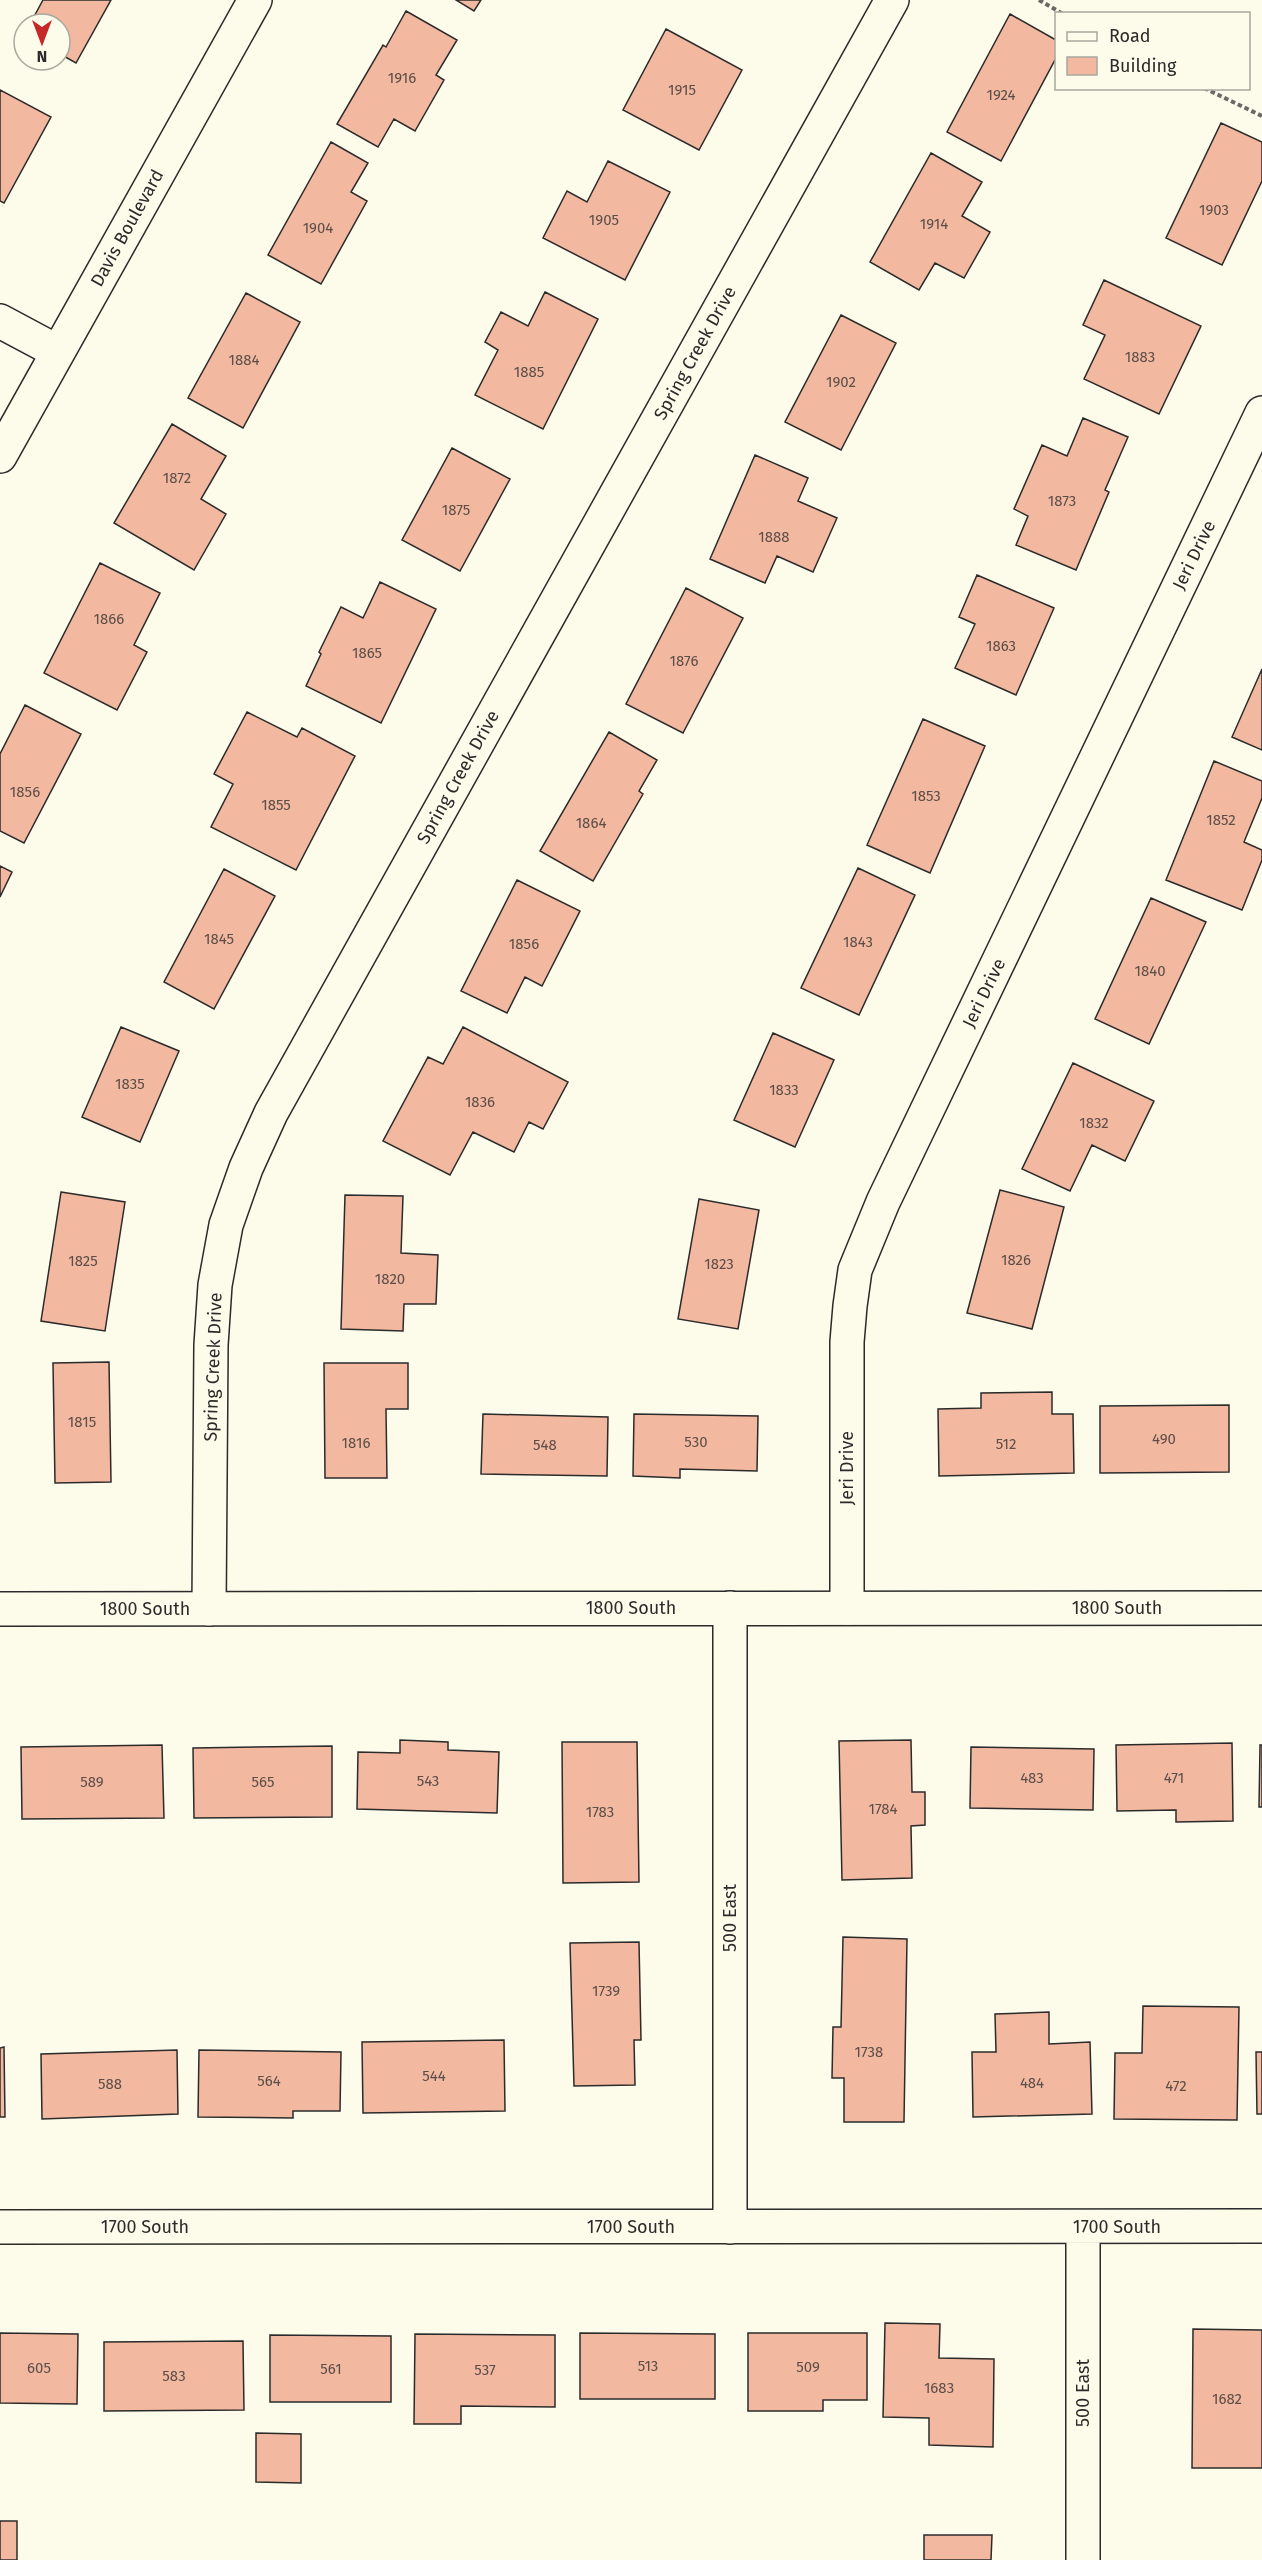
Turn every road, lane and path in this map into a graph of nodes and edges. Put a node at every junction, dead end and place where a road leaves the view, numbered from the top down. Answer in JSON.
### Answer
{"nodes":[{"id":1,"x":255,"y":0,"type":"edge"},
{"id":2,"x":892,"y":0,"type":"edge"},
{"id":3,"x":1039,"y":0,"type":"edge"},
{"id":4,"x":1060,"y":12,"type":"edge"},
{"id":5,"x":1208,"y":90,"type":"edge"},
{"id":6,"x":1262,"y":116,"type":"edge"},
{"id":7,"x":0,"y":321,"type":"edge"},
{"id":8,"x":58,"y":352,"type":"junction"},
{"id":9,"x":1262,"y":412,"type":"edge"},
{"id":10,"x":0,"y":456,"type":"edge"},
{"id":11,"x":730,"y":1608,"type":"junction"},
{"id":12,"x":847,"y":1608,"type":"junction"},
{"id":13,"x":1262,"y":1608,"type":"edge"},
{"id":14,"x":0,"y":1609,"type":"edge"},
{"id":15,"x":209,"y":1609,"type":"junction"},
{"id":16,"x":1262,"y":2226,"type":"edge"},
{"id":17,"x":0,"y":2227,"type":"edge"},
{"id":18,"x":730,"y":2227,"type":"junction"},
{"id":19,"x":1083,"y":2227,"type":"junction"},
{"id":20,"x":1083,"y":2560,"type":"edge"}],
"edges":[{"from":1,"to":8,"type":"street","name":"Davis Boulevard"},
{"from":2,"to":15,"type":"street","name":"Spring Creek Drive"},
{"from":3,"to":4,"type":"path"},
{"from":5,"to":6,"type":"path"},
{"from":7,"to":8,"type":"street"},
{"from":8,"to":10,"type":"street","name":"Davis Boulevard"},
{"from":9,"to":12,"type":"street","name":"Jeri Drive"},
{"from":11,"to":12,"type":"street","name":"1800 South"},
{"from":11,"to":15,"type":"street","name":"1800 South"},
{"from":11,"to":18,"type":"street","name":"500 East"},
{"from":12,"to":13,"type":"street","name":"1800 South"},
{"from":14,"to":15,"type":"street","name":"1800 South"},
{"from":16,"to":19,"type":"street","name":"1700 South"},
{"from":17,"to":18,"type":"street","name":"1700 South"},
{"from":18,"to":19,"type":"street","name":"1700 South"},
{"from":19,"to":20,"type":"street","name":"500 East"}]}
